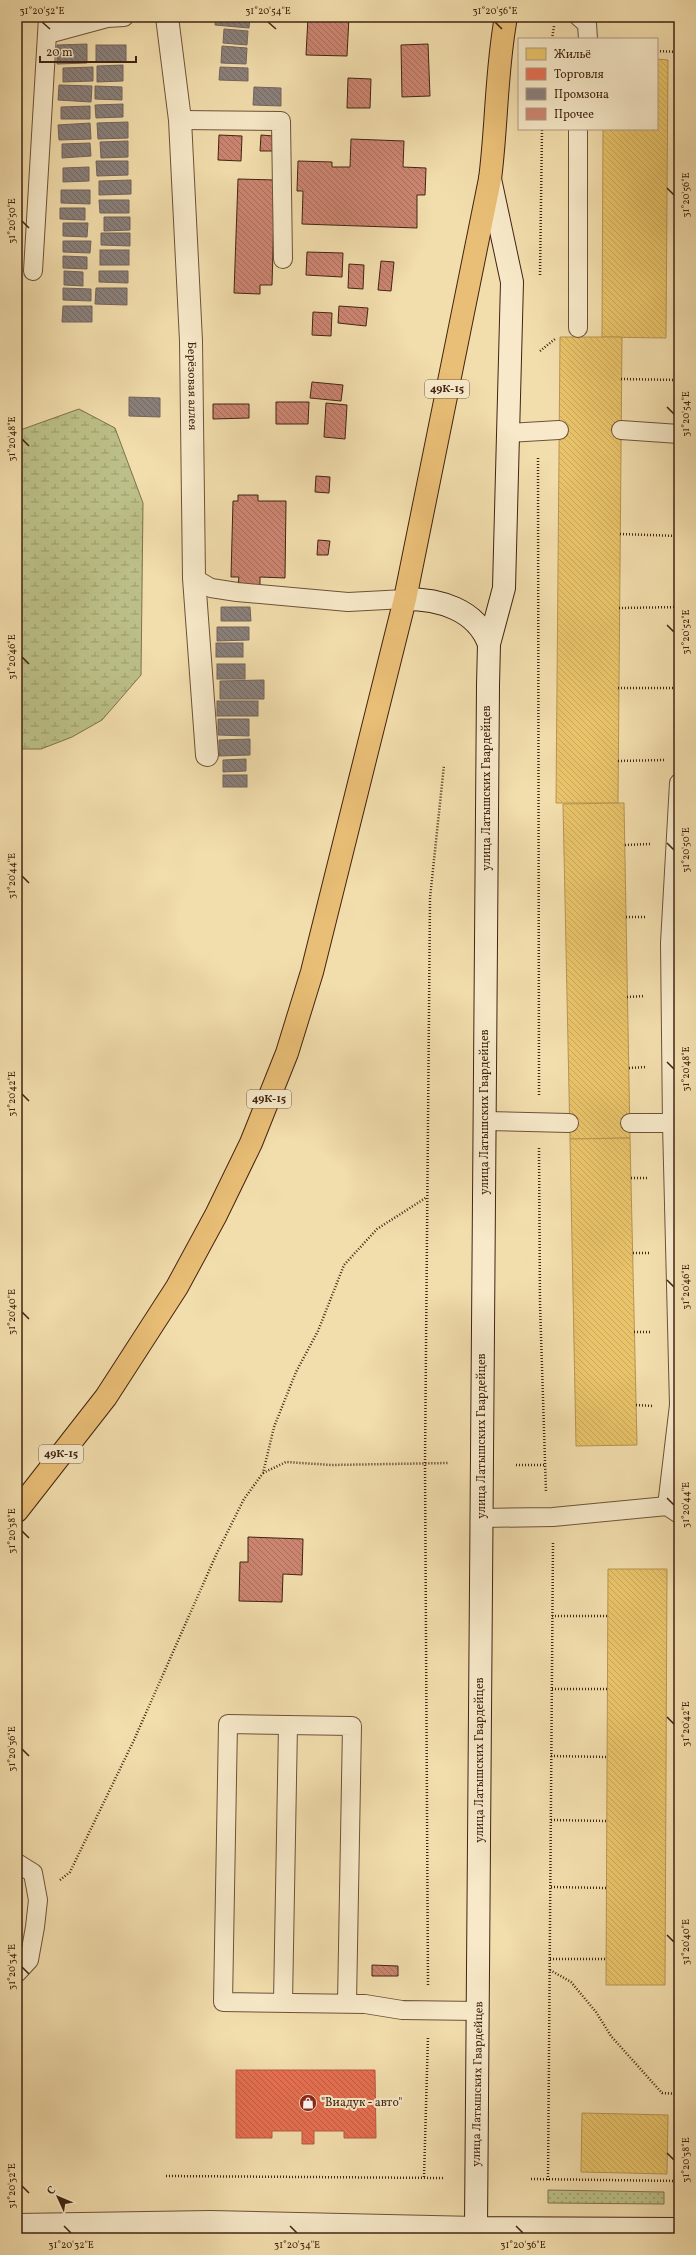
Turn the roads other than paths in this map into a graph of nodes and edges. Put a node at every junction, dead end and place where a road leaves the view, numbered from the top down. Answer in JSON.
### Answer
{"nodes":[{"id":1,"x":124,"y":17,"type":"edge"},
{"id":2,"x":167,"y":17,"type":"edge"},
{"id":3,"x":506,"y":17,"type":"edge"},
{"id":4,"x":579,"y":17,"type":"edge"},
{"id":5,"x":48,"y":25,"type":"edge"},
{"id":6,"x":588,"y":38,"type":"edge"},
{"id":7,"x":180,"y":120,"type":"junction"},
{"id":8,"x":578,"y":130,"type":"edge"},
{"id":9,"x":490,"y":179,"type":"junction"},
{"id":10,"x":283,"y":259,"type":"dead end"},
{"id":11,"x":33,"y":271,"type":"dead end"},
{"id":12,"x":578,"y":328,"type":"dead end"},
{"id":13,"x":559,"y":430,"type":"dead end"},
{"id":14,"x":621,"y":430,"type":"dead end"},
{"id":15,"x":508,"y":433,"type":"junction"},
{"id":16,"x":679,"y":434,"type":"edge"},
{"id":17,"x":194,"y":578,"type":"junction"},
{"id":18,"x":405,"y":599,"type":"junction"},
{"id":19,"x":489,"y":644,"type":"junction"},
{"id":20,"x":207,"y":755,"type":"dead end"},
{"id":21,"x":679,"y":783,"type":"edge"},
{"id":22,"x":485,"y":1121,"type":"junction"},
{"id":23,"x":569,"y":1123,"type":"dead end"},
{"id":24,"x":630,"y":1123,"type":"dead end"},
{"id":25,"x":675,"y":1124,"type":"edge"},
{"id":26,"x":679,"y":1405,"type":"edge"},
{"id":27,"x":673,"y":1510,"type":"edge"},
{"id":28,"x":17,"y":1511,"type":"edge"},
{"id":29,"x":481,"y":1518,"type":"junction"},
{"id":30,"x":288,"y":1725,"type":"junction"},
{"id":31,"x":17,"y":1863,"type":"edge"},
{"id":32,"x":17,"y":1973,"type":"edge"},
{"id":33,"x":283,"y":2002,"type":"junction"},
{"id":34,"x":347,"y":2003,"type":"junction"},
{"id":35,"x":479,"y":2011,"type":"junction"},
{"id":36,"x":17,"y":2225,"type":"edge"},
{"id":37,"x":476,"y":2228,"type":"junction"},
{"id":38,"x":679,"y":2229,"type":"edge"},
{"id":39,"x":212,"y":2230,"type":"edge"},
{"id":40,"x":48,"y":2231,"type":"edge"}],
"edges":[{"from":1,"to":5,"type":"lane"},
{"from":2,"to":7,"type":"main road","name":"Берёзовая аллея"},
{"from":3,"to":9,"type":"main road","number":"49К-15"},
{"from":4,"to":6,"type":"lane"},
{"from":5,"to":11,"type":"lane"},
{"from":7,"to":10,"type":"lane"},
{"from":7,"to":17,"type":"main road","name":"Берёзовая аллея"},
{"from":8,"to":12,"type":"lane"},
{"from":9,"to":15,"type":"main road"},
{"from":9,"to":18,"type":"main road","number":"49К-15"},
{"from":13,"to":15,"type":"lane"},
{"from":14,"to":16,"type":"lane"},
{"from":15,"to":19,"type":"main road"},
{"from":17,"to":18,"type":"lane"},
{"from":17,"to":20,"type":"main road","name":"Берёзовая аллея"},
{"from":18,"to":19,"type":"main road"},
{"from":18,"to":28,"type":"main road","number":"49К-15"},
{"from":19,"to":22,"type":"main road","name":"улица Латышских Гвардейцев"},
{"from":21,"to":25,"type":"lane"},
{"from":22,"to":23,"type":"lane"},
{"from":22,"to":29,"type":"main road","name":"улица Латышских Гвардейцев"},
{"from":24,"to":25,"type":"lane"},
{"from":25,"to":26,"type":"lane"},
{"from":26,"to":27,"type":"lane"},
{"from":27,"to":29,"type":"lane"},
{"from":29,"to":35,"type":"main road","name":"улица Латышских Гвардейцев"},
{"from":30,"to":33,"type":"lane"},
{"from":30,"to":33,"type":"lane"},
{"from":30,"to":34,"type":"lane"},
{"from":31,"to":32,"type":"lane"},
{"from":33,"to":34,"type":"lane"},
{"from":34,"to":35,"type":"lane"},
{"from":35,"to":37,"type":"main road","name":"улица Латышских Гвардейцев"},
{"from":36,"to":40,"type":"main road"},
{"from":37,"to":38,"type":"main road"},
{"from":37,"to":39,"type":"main road"},
{"from":39,"to":40,"type":"main road"}]}
